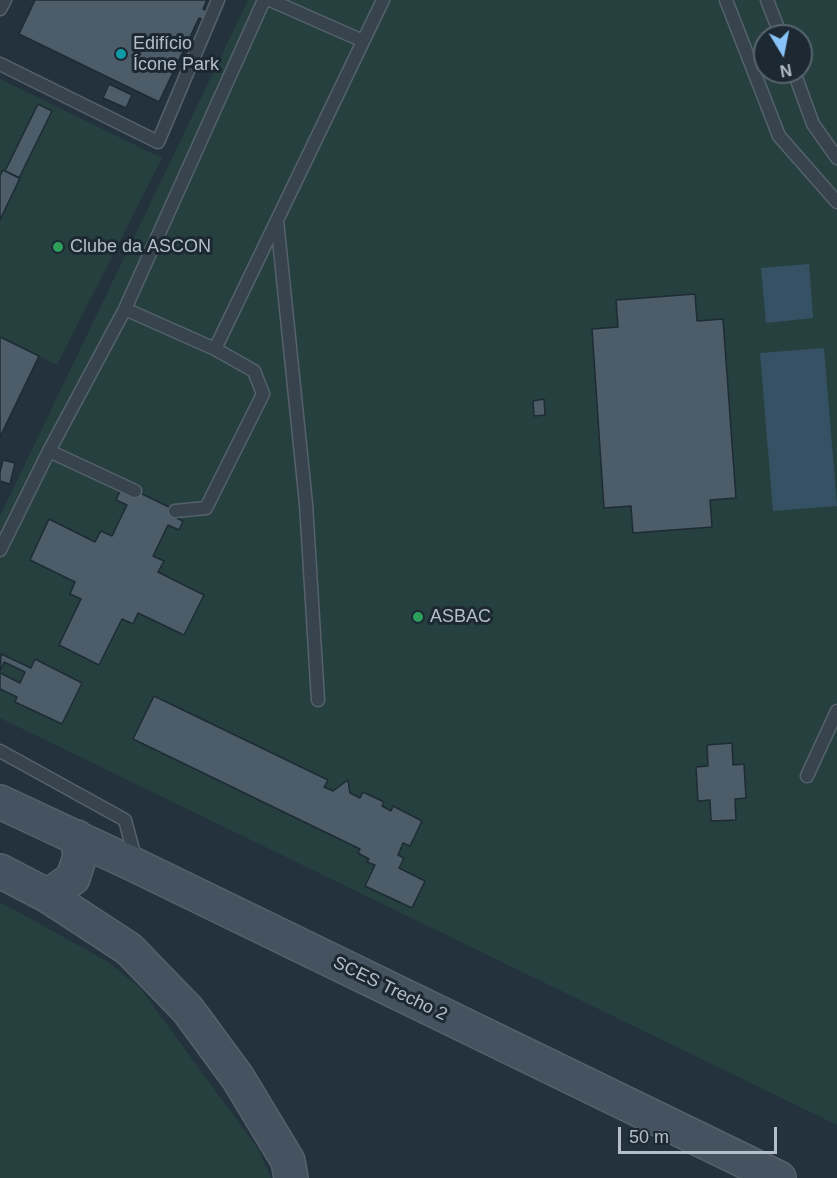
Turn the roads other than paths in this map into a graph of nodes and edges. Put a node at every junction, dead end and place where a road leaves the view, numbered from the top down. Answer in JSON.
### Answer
{"nodes":[{"id":1,"x":5,"y":0,"type":"edge"},
{"id":2,"x":218,"y":0,"type":"edge"},
{"id":3,"x":264,"y":0,"type":"edge"},
{"id":4,"x":270,"y":0,"type":"edge"},
{"id":5,"x":383,"y":0,"type":"edge"},
{"id":6,"x":726,"y":0,"type":"edge"},
{"id":7,"x":767,"y":0,"type":"edge"},
{"id":8,"x":0,"y":9,"type":"edge"},
{"id":9,"x":776,"y":24,"type":"edge"},
{"id":10,"x":363,"y":41,"type":"junction"},
{"id":11,"x":0,"y":64,"type":"edge"},
{"id":12,"x":798,"y":84,"type":"edge"},
{"id":13,"x":837,"y":158,"type":"edge"},
{"id":14,"x":837,"y":202,"type":"edge"},
{"id":15,"x":277,"y":220,"type":"junction"},
{"id":16,"x":125,"y":309,"type":"junction"},
{"id":17,"x":215,"y":349,"type":"junction"},
{"id":18,"x":49,"y":451,"type":"junction"},
{"id":19,"x":135,"y":491,"type":"dead end"},
{"id":20,"x":175,"y":511,"type":"dead end"},
{"id":21,"x":0,"y":550,"type":"edge"},
{"id":22,"x":318,"y":700,"type":"dead end"},
{"id":23,"x":837,"y":711,"type":"edge"},
{"id":24,"x":0,"y":752,"type":"edge"},
{"id":25,"x":807,"y":776,"type":"dead end"},
{"id":26,"x":0,"y":802,"type":"edge"},
{"id":27,"x":77,"y":837,"type":"junction"},
{"id":28,"x":137,"y":866,"type":"junction"},
{"id":29,"x":0,"y":871,"type":"edge"},
{"id":30,"x":48,"y":896,"type":"junction"},
{"id":31,"x":291,"y":1178,"type":"edge"},
{"id":32,"x":779,"y":1178,"type":"edge"}],
"edges":[{"from":1,"to":8,"type":"lane"},
{"from":2,"to":11,"type":"lane"},
{"from":3,"to":16,"type":"lane"},
{"from":4,"to":10,"type":"lane"},
{"from":5,"to":10,"type":"lane"},
{"from":6,"to":14,"type":"lane"},
{"from":7,"to":9,"type":"lane"},
{"from":10,"to":15,"type":"lane"},
{"from":12,"to":13,"type":"lane"},
{"from":15,"to":17,"type":"lane"},
{"from":15,"to":22,"type":"lane"},
{"from":16,"to":17,"type":"lane"},
{"from":16,"to":18,"type":"lane"},
{"from":17,"to":20,"type":"lane"},
{"from":18,"to":19,"type":"lane"},
{"from":18,"to":21,"type":"lane"},
{"from":23,"to":25,"type":"lane"},
{"from":24,"to":28,"type":"lane"},
{"from":26,"to":27,"type":"main road","name":"SCES Trecho 2"},
{"from":27,"to":28,"type":"main road","name":"SCES Trecho 2"},
{"from":27,"to":30,"type":"main road"},
{"from":28,"to":32,"type":"main road","name":"SCES Trecho 2"},
{"from":29,"to":30,"type":"main road"},
{"from":30,"to":31,"type":"main road"}]}
